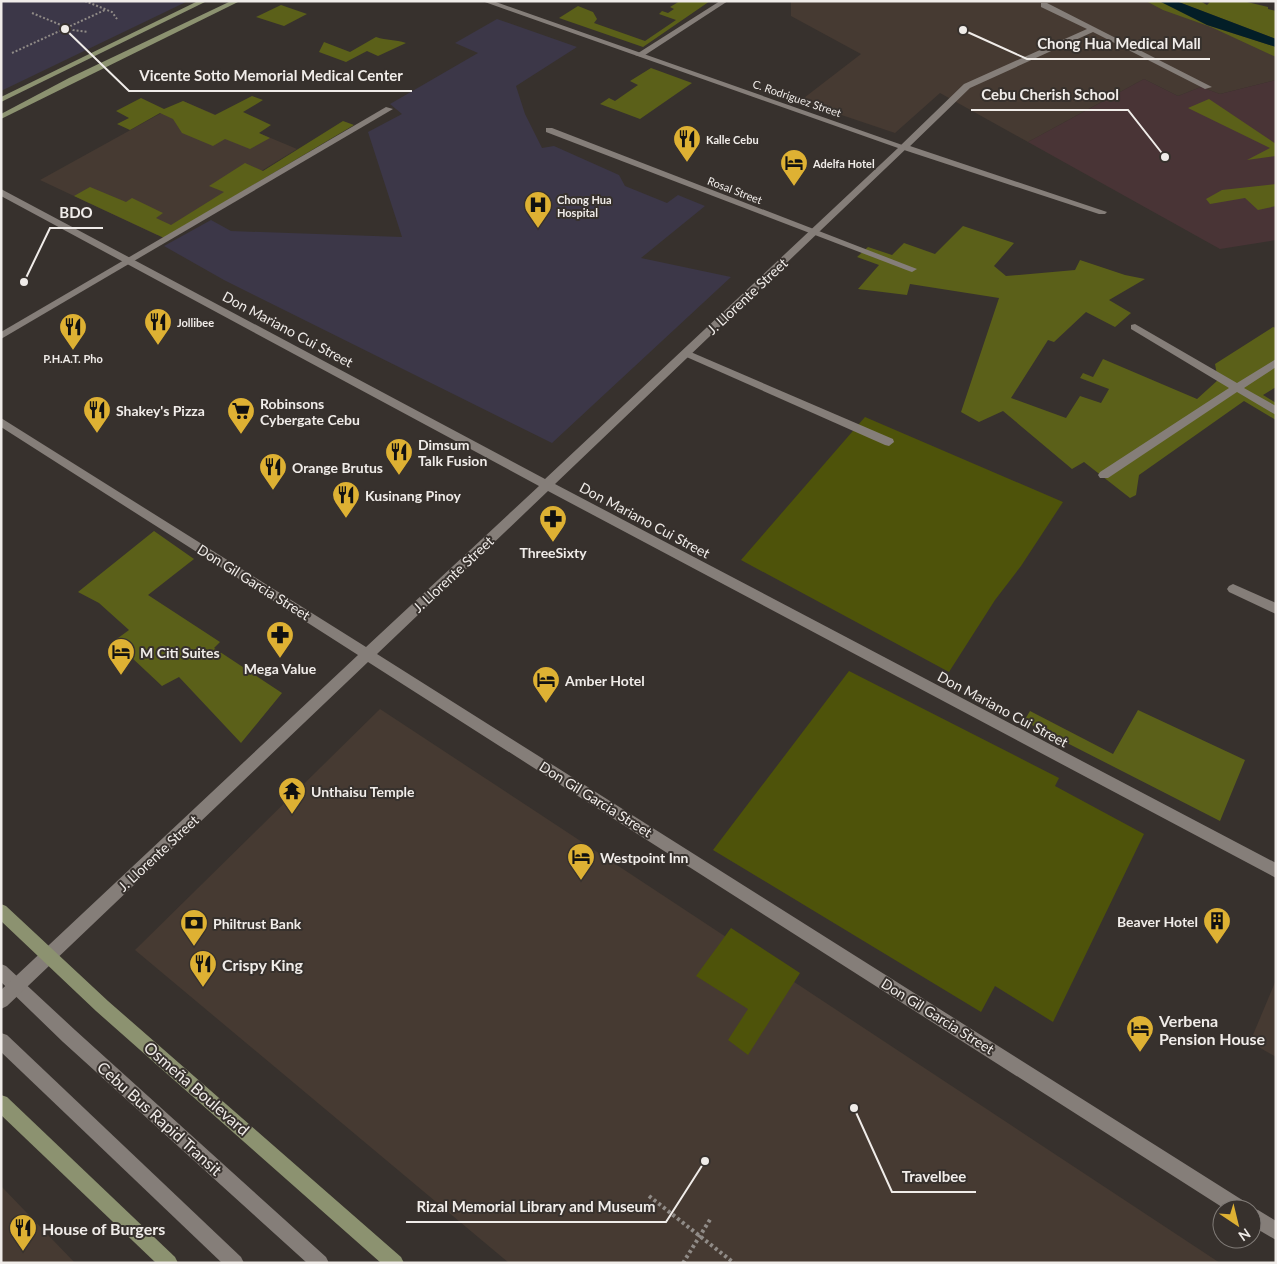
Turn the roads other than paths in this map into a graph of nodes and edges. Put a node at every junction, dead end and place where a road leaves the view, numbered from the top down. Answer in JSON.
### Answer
{"nodes":[{"id":1,"x":204,"y":1,"type":"edge"},
{"id":2,"x":237,"y":1,"type":"edge"},
{"id":3,"x":486,"y":1,"type":"edge"},
{"id":4,"x":725,"y":1,"type":"edge"},
{"id":5,"x":1044,"y":4,"type":"dead end"},
{"id":6,"x":1094,"y":29,"type":"junction"},
{"id":7,"x":639,"y":55,"type":"junction"},
{"id":8,"x":54,"y":72,"type":"junction"},
{"id":9,"x":72,"y":80,"type":"junction"},
{"id":10,"x":1208,"y":87,"type":"dead end"},
{"id":11,"x":1,"y":100,"type":"edge"},
{"id":12,"x":389,"y":109,"type":"dead end"},
{"id":13,"x":1,"y":117,"type":"edge"},
{"id":14,"x":549,"y":130,"type":"dead end"},
{"id":15,"x":904,"y":147,"type":"junction"},
{"id":16,"x":1,"y":192,"type":"edge"},
{"id":17,"x":1102,"y":212,"type":"dead end"},
{"id":18,"x":814,"y":232,"type":"junction"},
{"id":19,"x":130,"y":261,"type":"junction"},
{"id":20,"x":912,"y":269,"type":"dead end"},
{"id":21,"x":1135,"y":326,"type":"dead end"},
{"id":22,"x":1,"y":336,"type":"edge"},
{"id":23,"x":686,"y":353,"type":"junction"},
{"id":24,"x":1276,"y":362,"type":"edge"},
{"id":25,"x":1237,"y":388,"type":"junction"},
{"id":26,"x":1276,"y":410,"type":"edge"},
{"id":27,"x":1,"y":422,"type":"edge"},
{"id":28,"x":889,"y":442,"type":"dead end"},
{"id":29,"x":1104,"y":475,"type":"dead end"},
{"id":30,"x":547,"y":485,"type":"junction"},
{"id":31,"x":1233,"y":589,"type":"dead end"},
{"id":32,"x":1276,"y":609,"type":"edge"},
{"id":33,"x":368,"y":654,"type":"junction"},
{"id":34,"x":1276,"y":871,"type":"edge"},
{"id":35,"x":1,"y":911,"type":"edge"},
{"id":36,"x":50,"y":956,"type":"junction"},
{"id":37,"x":1,"y":970,"type":"edge"},
{"id":38,"x":18,"y":986,"type":"junction"},
{"id":39,"x":1,"y":1001,"type":"edge"},
{"id":40,"x":1,"y":1041,"type":"edge"},
{"id":41,"x":1,"y":1103,"type":"edge"},
{"id":42,"x":1225,"y":1199,"type":"edge"},
{"id":43,"x":1262,"y":1222,"type":"edge"},
{"id":44,"x":1276,"y":1231,"type":"edge"},
{"id":45,"x":169,"y":1263,"type":"edge"},
{"id":46,"x":235,"y":1263,"type":"edge"},
{"id":47,"x":320,"y":1263,"type":"edge"},
{"id":48,"x":395,"y":1263,"type":"edge"}],
"edges":[{"from":1,"to":8,"type":"main road"},
{"from":2,"to":9,"type":"main road"},
{"from":3,"to":7,"type":"street","name":"C. Rodriguez Street"},
{"from":4,"to":7,"type":"street"},
{"from":5,"to":6,"type":"street"},
{"from":6,"to":10,"type":"street"},
{"from":6,"to":15,"type":"street","name":"J. Llorente Street"},
{"from":7,"to":15,"type":"street","name":"C. Rodriguez Street"},
{"from":8,"to":9,"type":"main road"},
{"from":8,"to":11,"type":"main road"},
{"from":9,"to":13,"type":"main road"},
{"from":12,"to":19,"type":"street"},
{"from":14,"to":18,"type":"street","name":"Rosal Street"},
{"from":15,"to":17,"type":"street","name":"C. Rodriguez Street"},
{"from":15,"to":18,"type":"street","name":"J. Llorente Street"},
{"from":16,"to":19,"type":"street","name":"Don Mariano Cui Street"},
{"from":18,"to":20,"type":"street","name":"Rosal Street"},
{"from":18,"to":23,"type":"street","name":"J. Llorente Street"},
{"from":19,"to":22,"type":"street"},
{"from":19,"to":30,"type":"street","name":"Don Mariano Cui Street"},
{"from":21,"to":25,"type":"street"},
{"from":23,"to":28,"type":"street"},
{"from":23,"to":30,"type":"street","name":"J. Llorente Street"},
{"from":24,"to":25,"type":"street"},
{"from":25,"to":26,"type":"street"},
{"from":25,"to":29,"type":"street"},
{"from":27,"to":33,"type":"street","name":"Don Gil Garcia Street"},
{"from":30,"to":33,"type":"street","name":"J. Llorente Street"},
{"from":30,"to":34,"type":"street","name":"Don Mariano Cui Street"},
{"from":31,"to":32,"type":"street"},
{"from":33,"to":36,"type":"street","name":"J. Llorente Street"},
{"from":33,"to":42,"type":"street","name":"Don Gil Garcia Street"},
{"from":35,"to":36,"type":"main road","name":"Osmeña Boulevard"},
{"from":36,"to":38,"type":"street","name":"J. Llorente Street"},
{"from":36,"to":48,"type":"main road","name":"Osmeña Boulevard"},
{"from":37,"to":38,"type":"street","name":"Cebu Bus Rapid Transit"},
{"from":38,"to":39,"type":"street","name":"J. Llorente Street"},
{"from":38,"to":47,"type":"street","name":"Cebu Bus Rapid Transit"},
{"from":40,"to":46,"type":"street"},
{"from":41,"to":45,"type":"main road"},
{"from":43,"to":44,"type":"street"}]}
